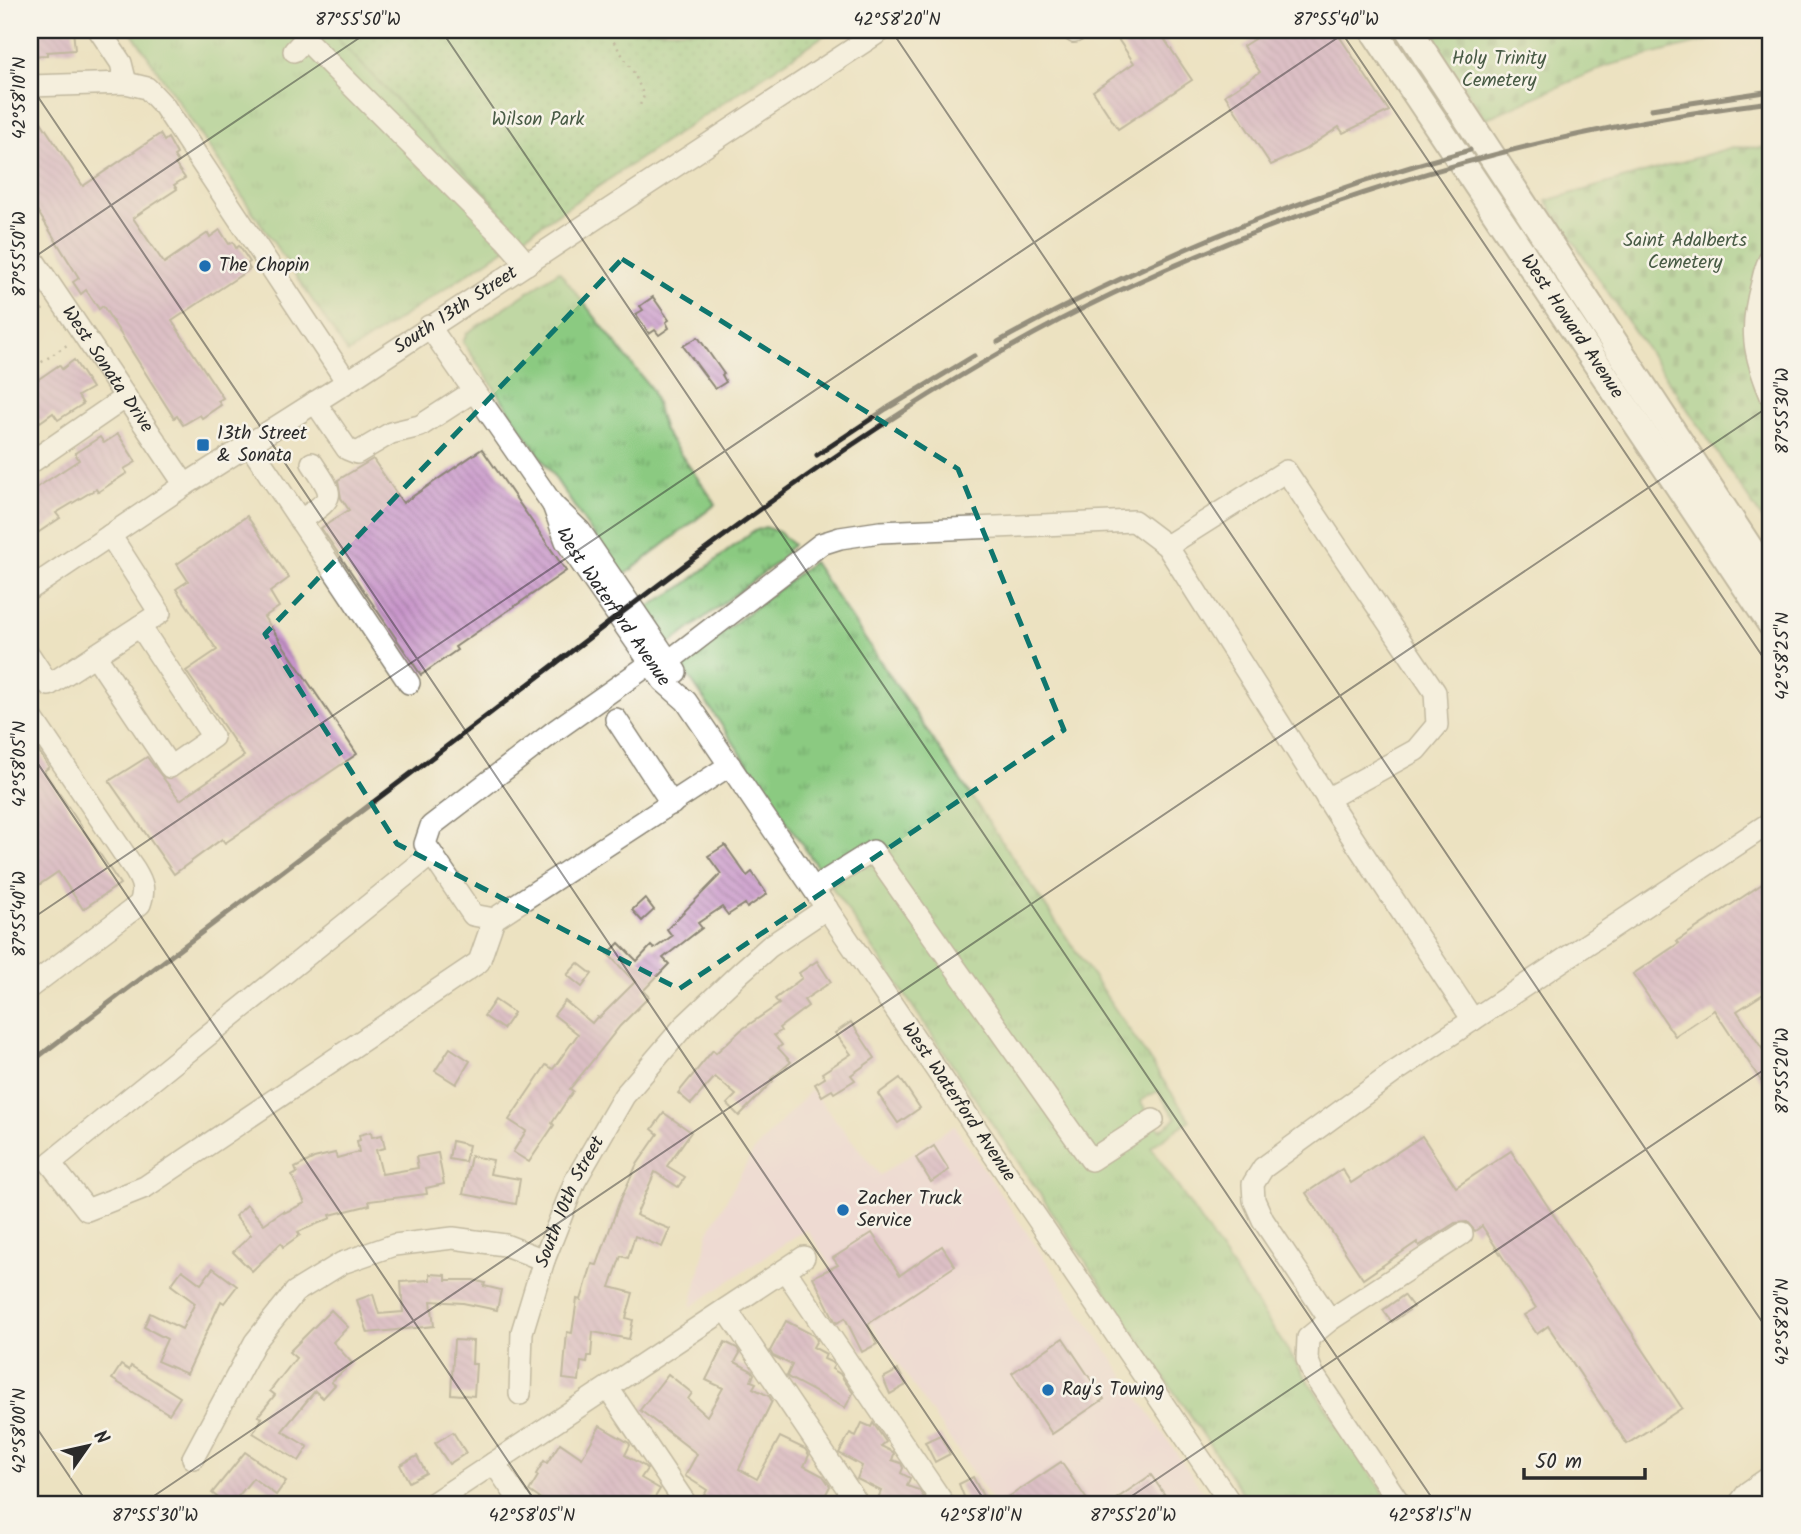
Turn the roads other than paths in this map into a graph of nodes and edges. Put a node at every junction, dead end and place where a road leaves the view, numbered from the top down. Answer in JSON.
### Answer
{"nodes":[{"id":1,"x":99,"y":30,"type":"edge"},
{"id":2,"x":882,"y":30,"type":"edge"},
{"id":3,"x":1373,"y":30,"type":"edge"},
{"id":4,"x":1409,"y":30,"type":"edge"},
{"id":5,"x":294,"y":51,"type":"dead end"},
{"id":6,"x":126,"y":83,"type":"junction"},
{"id":7,"x":30,"y":86,"type":"edge"},
{"id":8,"x":30,"y":255,"type":"edge"},
{"id":9,"x":1771,"y":257,"type":"edge"},
{"id":10,"x":527,"y":264,"type":"junction"},
{"id":11,"x":429,"y":326,"type":"junction"},
{"id":12,"x":347,"y":382,"type":"junction"},
{"id":13,"x":474,"y":391,"type":"junction"},
{"id":14,"x":1771,"y":396,"type":"edge"},
{"id":15,"x":126,"y":397,"type":"junction"},
{"id":16,"x":315,"y":402,"type":"junction"},
{"id":17,"x":249,"y":444,"type":"junction"},
{"id":18,"x":30,"y":463,"type":"edge"},
{"id":19,"x":313,"y":463,"type":"dead end"},
{"id":20,"x":185,"y":485,"type":"junction"},
{"id":21,"x":300,"y":521,"type":"junction"},
{"id":22,"x":110,"y":535,"type":"junction"},
{"id":23,"x":1167,"y":546,"type":"junction"},
{"id":24,"x":1771,"y":581,"type":"edge"},
{"id":25,"x":30,"y":589,"type":"edge"},
{"id":26,"x":1771,"y":624,"type":"edge"},
{"id":27,"x":140,"y":626,"type":"junction"},
{"id":28,"x":95,"y":655,"type":"junction"},
{"id":29,"x":30,"y":656,"type":"edge"},
{"id":30,"x":659,"y":665,"type":"junction"},
{"id":31,"x":409,"y":683,"type":"dead end"},
{"id":32,"x":30,"y":715,"type":"edge"},
{"id":33,"x":616,"y":719,"type":"dead end"},
{"id":34,"x":730,"y":765,"type":"junction"},
{"id":35,"x":1328,"y":799,"type":"junction"},
{"id":36,"x":672,"y":804,"type":"junction"},
{"id":37,"x":1771,"y":822,"type":"edge"},
{"id":38,"x":432,"y":854,"type":"junction"},
{"id":39,"x":814,"y":888,"type":"junction"},
{"id":40,"x":827,"y":908,"type":"junction"},
{"id":41,"x":494,"y":919,"type":"junction"},
{"id":42,"x":30,"y":987,"type":"edge"},
{"id":43,"x":1472,"y":1020,"type":"junction"},
{"id":44,"x":1153,"y":1120,"type":"dead end"},
{"id":45,"x":1462,"y":1234,"type":"dead end"},
{"id":46,"x":804,"y":1257,"type":"dead end"},
{"id":47,"x":544,"y":1260,"type":"junction"},
{"id":48,"x":785,"y":1270,"type":"junction"},
{"id":49,"x":726,"y":1309,"type":"junction"},
{"id":50,"x":1330,"y":1321,"type":"junction"},
{"id":51,"x":608,"y":1388,"type":"junction"},
{"id":52,"x":520,"y":1394,"type":"dead end"},
{"id":53,"x":193,"y":1458,"type":"dead end"},
{"id":54,"x":494,"y":1463,"type":"junction"},
{"id":55,"x":1771,"y":1476,"type":"edge"},
{"id":56,"x":432,"y":1504,"type":"edge"},
{"id":57,"x":522,"y":1504,"type":"edge"},
{"id":58,"x":686,"y":1504,"type":"edge"},
{"id":59,"x":858,"y":1504,"type":"edge"},
{"id":60,"x":944,"y":1504,"type":"edge"},
{"id":61,"x":1231,"y":1504,"type":"edge"},
{"id":62,"x":1400,"y":1504,"type":"edge"},
{"id":63,"x":1739,"y":1504,"type":"edge"}],
"edges":[{"from":1,"to":6,"type":"street"},
{"from":2,"to":10,"type":"street","name":"South 13th Street"},
{"from":3,"to":26,"type":"main road","name":"West Howard Avenue"},
{"from":4,"to":24,"type":"main road","name":"West Howard Avenue"},
{"from":5,"to":10,"type":"street"},
{"from":6,"to":7,"type":"street"},
{"from":6,"to":12,"type":"street"},
{"from":8,"to":15,"type":"street","name":"West Sonata Drive"},
{"from":9,"to":14,"type":"street"},
{"from":10,"to":11,"type":"street","name":"South 13th Street"},
{"from":11,"to":12,"type":"street","name":"South 13th Street"},
{"from":11,"to":13,"type":"street","name":"West Waterford Avenue"},
{"from":12,"to":16,"type":"street","name":"South 13th Street"},
{"from":13,"to":16,"type":"street"},
{"from":13,"to":30,"type":"street","name":"West Waterford Avenue"},
{"from":15,"to":18,"type":"street"},
{"from":15,"to":20,"type":"street","name":"West Sonata Drive"},
{"from":16,"to":17,"type":"street","name":"South 13th Street"},
{"from":17,"to":20,"type":"street","name":"South 13th Street"},
{"from":17,"to":21,"type":"street"},
{"from":19,"to":21,"type":"street"},
{"from":20,"to":22,"type":"street","name":"South 13th Street"},
{"from":21,"to":31,"type":"street"},
{"from":22,"to":25,"type":"street","name":"South 13th Street"},
{"from":22,"to":27,"type":"street"},
{"from":23,"to":30,"type":"street"},
{"from":23,"to":35,"type":"street"},
{"from":23,"to":35,"type":"street"},
{"from":27,"to":28,"type":"street"},
{"from":27,"to":28,"type":"street"},
{"from":28,"to":29,"type":"street"},
{"from":30,"to":34,"type":"street","name":"West Waterford Avenue"},
{"from":30,"to":38,"type":"street"},
{"from":32,"to":42,"type":"street"},
{"from":33,"to":36,"type":"street"},
{"from":34,"to":36,"type":"street"},
{"from":34,"to":39,"type":"street","name":"West Waterford Avenue"},
{"from":35,"to":43,"type":"street"},
{"from":36,"to":41,"type":"street"},
{"from":37,"to":43,"type":"street"},
{"from":38,"to":41,"type":"street"},
{"from":38,"to":41,"type":"street"},
{"from":39,"to":40,"type":"street","name":"West Waterford Avenue"},
{"from":39,"to":44,"type":"street"},
{"from":40,"to":47,"type":"street","name":"South 10th Street"},
{"from":40,"to":61,"type":"street","name":"West Waterford Avenue"},
{"from":43,"to":50,"type":"street"},
{"from":45,"to":50,"type":"street"},
{"from":46,"to":48,"type":"street"},
{"from":47,"to":52,"type":"street"},
{"from":47,"to":53,"type":"street","name":"South 10th Street"},
{"from":48,"to":49,"type":"street"},
{"from":48,"to":60,"type":"street"},
{"from":49,"to":51,"type":"street"},
{"from":49,"to":59,"type":"street"},
{"from":50,"to":62,"type":"street"},
{"from":51,"to":54,"type":"street"},
{"from":51,"to":58,"type":"street"},
{"from":54,"to":56,"type":"street"},
{"from":54,"to":57,"type":"street"},
{"from":55,"to":63,"type":"street"}]}
